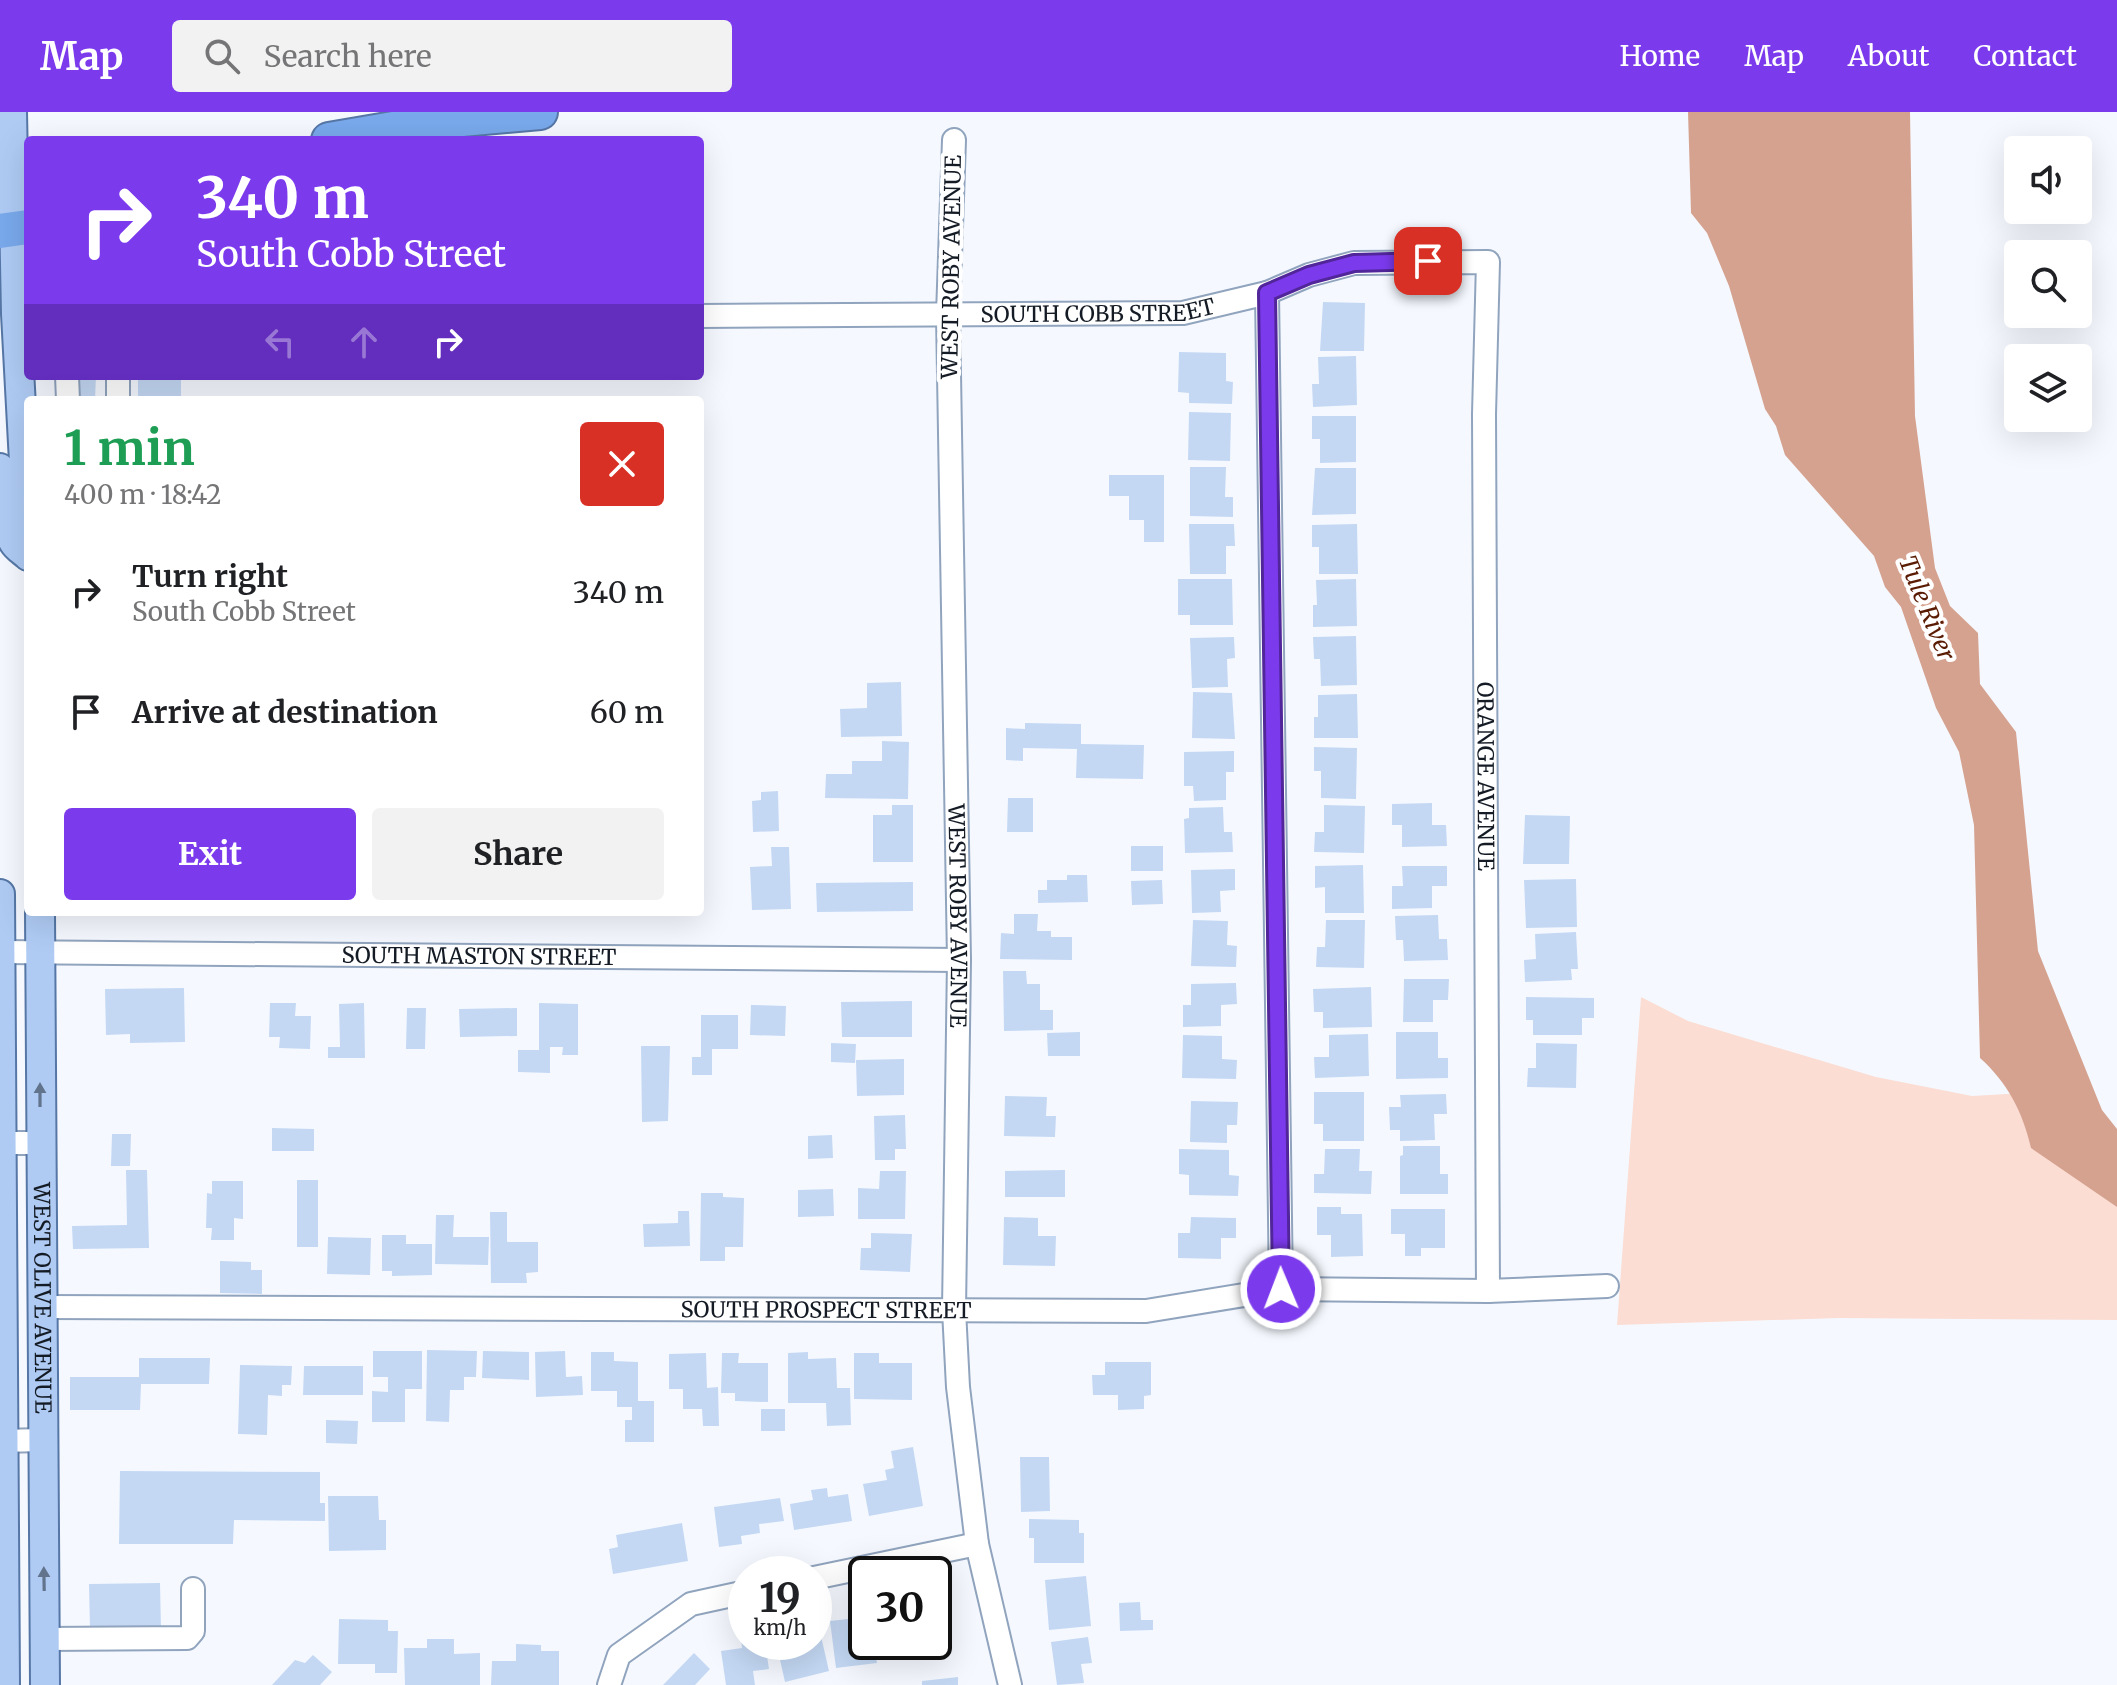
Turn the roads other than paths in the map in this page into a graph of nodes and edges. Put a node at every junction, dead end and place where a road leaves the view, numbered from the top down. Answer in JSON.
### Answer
{"nodes":[{"id":1,"x":12,"y":112,"type":"edge"},
{"id":2,"x":540,"y":112,"type":"edge"},
{"id":3,"x":352,"y":136,"type":"edge"},
{"id":4,"x":954,"y":140,"type":"dead end"},
{"id":5,"x":14,"y":229,"type":"edge"},
{"id":6,"x":1488,"y":262,"type":"joint"},
{"id":7,"x":1267,"y":293,"type":"junction"},
{"id":8,"x":22,"y":314,"type":"edge"},
{"id":9,"x":948,"y":315,"type":"junction"},
{"id":10,"x":704,"y":316,"type":"edge"},
{"id":11,"x":24,"y":396,"type":"edge"},
{"id":12,"x":0,"y":468,"type":"edge"},
{"id":13,"x":24,"y":552,"type":"edge"},
{"id":14,"x":0,"y":894,"type":"edge"},
{"id":15,"x":40,"y":916,"type":"edge"},
{"id":16,"x":1,"y":952,"type":"edge"},
{"id":17,"x":40,"y":952,"type":"junction"},
{"id":18,"x":959,"y":960,"type":"junction"},
{"id":19,"x":1,"y":1143,"type":"edge"},
{"id":20,"x":40,"y":1143,"type":"junction"},
{"id":21,"x":1607,"y":1286,"type":"dead end"},
{"id":22,"x":1281,"y":1289,"type":"junction"},
{"id":23,"x":1488,"y":1291,"type":"junction"},
{"id":24,"x":42,"y":1307,"type":"junction"},
{"id":25,"x":954,"y":1310,"type":"junction"},
{"id":26,"x":43,"y":1440,"type":"junction"},
{"id":27,"x":1,"y":1441,"type":"edge"},
{"id":28,"x":977,"y":1544,"type":"junction"},
{"id":29,"x":832,"y":1574,"type":"edge"},
{"id":30,"x":193,"y":1589,"type":"dead end"},
{"id":31,"x":728,"y":1596,"type":"edge"},
{"id":32,"x":45,"y":1639,"type":"junction"},
{"id":33,"x":2,"y":1643,"type":"edge"},
{"id":34,"x":5,"y":1685,"type":"edge"},
{"id":35,"x":45,"y":1685,"type":"edge"},
{"id":36,"x":609,"y":1685,"type":"edge"},
{"id":37,"x":1010,"y":1685,"type":"edge"}],
"edges":[{"from":1,"to":5,"type":"main road"},
{"from":2,"to":3,"type":"highway"},
{"from":4,"to":9,"type":"street","name":"WEST ROBY AVENUE"},
{"from":5,"to":8,"type":"main road"},
{"from":6,"to":7,"type":"street","name":"SOUTH COBB STREET"},
{"from":6,"to":23,"type":"street","name":"ORANGE AVENUE"},
{"from":7,"to":9,"type":"street","name":"SOUTH COBB STREET"},
{"from":7,"to":22,"type":"street"},
{"from":8,"to":11,"type":"main road"},
{"from":9,"to":10,"type":"street","name":"SOUTH COBB STREET"},
{"from":9,"to":18,"type":"street","name":"WEST ROBY AVENUE"},
{"from":12,"to":13,"type":"main road"},
{"from":14,"to":16,"type":"main road","name":"WEST OLIVE AVENUE"},
{"from":15,"to":17,"type":"main road","name":"WEST OLIVE AVENUE"},
{"from":16,"to":17,"type":"street","name":"SOUTH MASTON STREET"},
{"from":16,"to":19,"type":"main road","name":"WEST OLIVE AVENUE"},
{"from":17,"to":18,"type":"street","name":"SOUTH MASTON STREET"},
{"from":20,"to":17,"type":"main road","name":"WEST OLIVE AVENUE","one_way":true},
{"from":18,"to":25,"type":"street","name":"WEST ROBY AVENUE"},
{"from":19,"to":20,"type":"street"},
{"from":19,"to":27,"type":"main road","name":"WEST OLIVE AVENUE"},
{"from":20,"to":24,"type":"main road","name":"WEST OLIVE AVENUE"},
{"from":21,"to":23,"type":"street","name":"SOUTH PROSPECT STREET"},
{"from":22,"to":23,"type":"street","name":"SOUTH PROSPECT STREET"},
{"from":22,"to":25,"type":"street","name":"SOUTH PROSPECT STREET"},
{"from":24,"to":25,"type":"street","name":"SOUTH PROSPECT STREET"},
{"from":24,"to":26,"type":"main road","name":"WEST OLIVE AVENUE"},
{"from":25,"to":28,"type":"street","name":"WEST ROBY AVENUE"},
{"from":26,"to":27,"type":"street"},
{"from":32,"to":26,"type":"main road","name":"WEST OLIVE AVENUE","one_way":true},
{"from":27,"to":33,"type":"main road","name":"WEST OLIVE AVENUE"},
{"from":28,"to":29,"type":"street"},
{"from":28,"to":37,"type":"street","name":"WEST ROBY AVENUE"},
{"from":30,"to":32,"type":"street"},
{"from":31,"to":36,"type":"street"},
{"from":32,"to":35,"type":"main road","name":"WEST OLIVE AVENUE"},
{"from":33,"to":34,"type":"main road","name":"WEST OLIVE AVENUE"}]}
